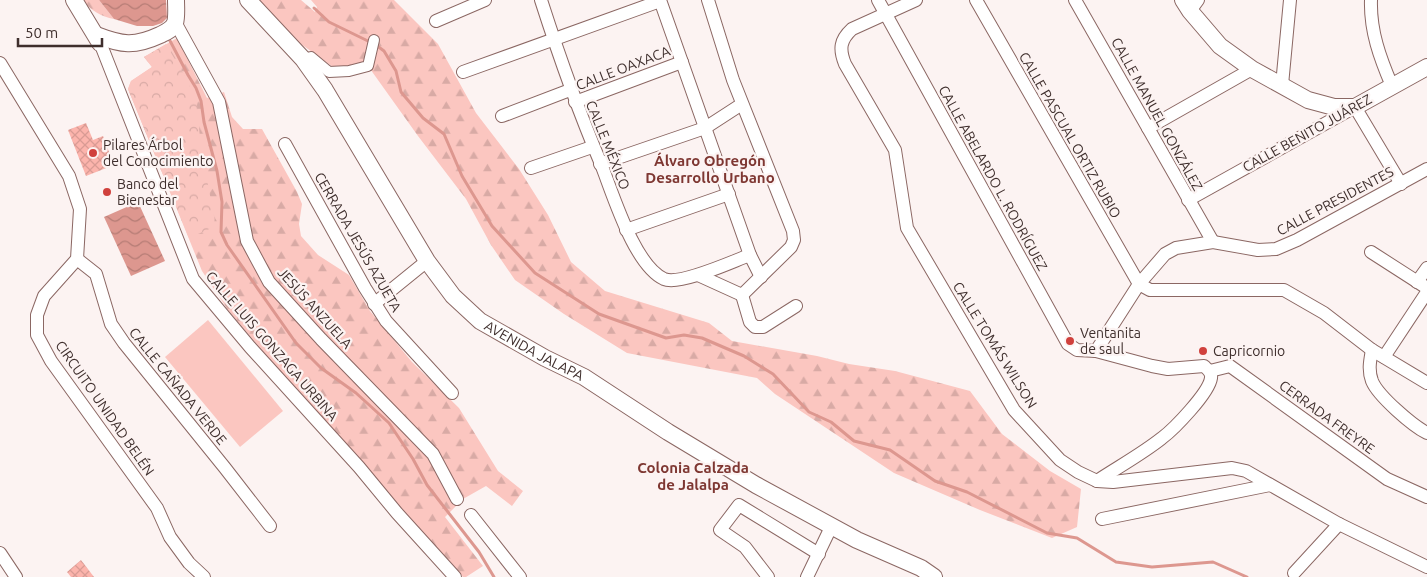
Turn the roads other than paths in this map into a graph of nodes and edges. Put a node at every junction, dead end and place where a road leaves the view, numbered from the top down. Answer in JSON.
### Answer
{"nodes":[{"id":1,"x":74,"y":0,"type":"edge"},
{"id":2,"x":176,"y":0,"type":"edge"},
{"id":3,"x":248,"y":0,"type":"edge"},
{"id":4,"x":485,"y":0,"type":"edge"},
{"id":5,"x":541,"y":0,"type":"edge"},
{"id":6,"x":660,"y":0,"type":"edge"},
{"id":7,"x":708,"y":0,"type":"edge"},
{"id":8,"x":878,"y":0,"type":"edge"},
{"id":9,"x":916,"y":0,"type":"edge"},
{"id":10,"x":976,"y":0,"type":"edge"},
{"id":11,"x":1075,"y":0,"type":"edge"},
{"id":12,"x":1290,"y":0,"type":"edge"},
{"id":13,"x":1371,"y":0,"type":"edge"},
{"id":14,"x":1190,"y":4,"type":"edge"},
{"id":15,"x":886,"y":15,"type":"junction"},
{"id":16,"x":436,"y":21,"type":"dead end"},
{"id":17,"x":173,"y":26,"type":"junction"},
{"id":18,"x":553,"y":39,"type":"junction"},
{"id":19,"x":98,"y":40,"type":"junction"},
{"id":20,"x":374,"y":40,"type":"dead end"},
{"id":21,"x":303,"y":59,"type":"junction"},
{"id":22,"x":682,"y":62,"type":"junction"},
{"id":23,"x":0,"y":63,"type":"edge"},
{"id":24,"x":1427,"y":67,"type":"edge"},
{"id":25,"x":1252,"y":69,"type":"junction"},
{"id":26,"x":463,"y":72,"type":"dead end"},
{"id":27,"x":1282,"y":85,"type":"junction"},
{"id":28,"x":1392,"y":86,"type":"junction"},
{"id":29,"x":573,"y":96,"type":"junction"},
{"id":30,"x":742,"y":104,"type":"junction"},
{"id":31,"x":1355,"y":107,"type":"junction"},
{"id":32,"x":502,"y":116,"type":"dead end"},
{"id":33,"x":705,"y":128,"type":"junction"},
{"id":34,"x":1148,"y":128,"type":"junction"},
{"id":35,"x":286,"y":144,"type":"dead end"},
{"id":36,"x":592,"y":147,"type":"junction"},
{"id":37,"x":600,"y":164,"type":"junction"},
{"id":38,"x":531,"y":168,"type":"dead end"},
{"id":39,"x":1427,"y":169,"type":"edge"},
{"id":40,"x":1401,"y":184,"type":"junction"},
{"id":41,"x":729,"y":194,"type":"junction"},
{"id":42,"x":1188,"y":200,"type":"junction"},
{"id":43,"x":626,"y":230,"type":"junction"},
{"id":44,"x":1213,"y":242,"type":"junction"},
{"id":45,"x":1371,"y":252,"type":"dead end"},
{"id":46,"x":750,"y":254,"type":"junction"},
{"id":47,"x":77,"y":259,"type":"junction"},
{"id":48,"x":427,"y":261,"type":"junction"},
{"id":49,"x":1427,"y":268,"type":"edge"},
{"id":50,"x":698,"y":275,"type":"junction"},
{"id":51,"x":761,"y":277,"type":"junction"},
{"id":52,"x":1139,"y":284,"type":"junction"},
{"id":53,"x":1422,"y":285,"type":"edge"},
{"id":54,"x":1427,"y":292,"type":"edge"},
{"id":55,"x":742,"y":295,"type":"junction"},
{"id":56,"x":374,"y":304,"type":"junction"},
{"id":57,"x":796,"y":306,"type":"dead end"},
{"id":58,"x":1096,"y":350,"type":"junction"},
{"id":59,"x":1372,"y":350,"type":"junction"},
{"id":60,"x":1384,"y":357,"type":"junction"},
{"id":61,"x":1210,"y":371,"type":"junction"},
{"id":62,"x":1427,"y":383,"type":"edge"},
{"id":63,"x":452,"y":393,"type":"dead end"},
{"id":64,"x":1427,"y":433,"type":"edge"},
{"id":65,"x":1097,"y":481,"type":"junction"},
{"id":66,"x":1270,"y":485,"type":"junction"},
{"id":67,"x":1427,"y":497,"type":"edge"},
{"id":68,"x":457,"y":499,"type":"dead end"},
{"id":69,"x":471,"y":515,"type":"dead end"},
{"id":70,"x":1102,"y":519,"type":"dead end"},
{"id":71,"x":1339,"y":524,"type":"junction"},
{"id":72,"x":270,"y":526,"type":"dead end"},
{"id":73,"x":832,"y":526,"type":"junction"},
{"id":74,"x":0,"y":553,"type":"edge"},
{"id":75,"x":819,"y":554,"type":"junction"},
{"id":76,"x":1427,"y":567,"type":"edge"},
{"id":77,"x":1294,"y":573,"type":"dead end"},
{"id":78,"x":16,"y":577,"type":"edge"},
{"id":79,"x":204,"y":577,"type":"edge"},
{"id":80,"x":455,"y":577,"type":"edge"},
{"id":81,"x":520,"y":577,"type":"edge"},
{"id":82,"x":768,"y":577,"type":"edge"},
{"id":83,"x":807,"y":577,"type":"edge"},
{"id":84,"x":934,"y":577,"type":"edge"}],
"edges":[{"from":1,"to":19,"type":"street"},
{"from":2,"to":17,"type":"street"},
{"from":3,"to":21,"type":"street","name":"AVENIDA JALAPA"},
{"from":4,"to":16,"type":"street"},
{"from":5,"to":18,"type":"street","name":"CALLE MÉXICO"},
{"from":6,"to":18,"type":"street"},
{"from":6,"to":22,"type":"street"},
{"from":7,"to":30,"type":"street"},
{"from":8,"to":15,"type":"street","name":"CALLE ABELARDO L. RODRÍGUEZ"},
{"from":9,"to":15,"type":"street"},
{"from":10,"to":52,"type":"street","name":"CALLE PASCUAL ORTIZ RUBIO"},
{"from":11,"to":34,"type":"street","name":"CALLE MANUEL GONZÁLEZ"},
{"from":12,"to":27,"type":"street"},
{"from":13,"to":28,"type":"street"},
{"from":14,"to":25,"type":"street"},
{"from":15,"to":58,"type":"street","name":"CALLE ABELARDO L. RODRÍGUEZ"},
{"from":15,"to":65,"type":"street","name":"CALLE TOMÁS WILSON"},
{"from":17,"to":19,"type":"street"},
{"from":17,"to":68,"type":"street","name":"JESÚS ANZUELA"},
{"from":18,"to":26,"type":"street"},
{"from":18,"to":29,"type":"street","name":"CALLE MÉXICO"},
{"from":19,"to":80,"type":"street","name":"CALLE LUIS GONZAGA URBINA"},
{"from":20,"to":21,"type":"street"},
{"from":21,"to":48,"type":"street","name":"AVENIDA JALAPA"},
{"from":22,"to":29,"type":"street","name":"CALLE OAXACA"},
{"from":22,"to":33,"type":"street"},
{"from":23,"to":47,"type":"street"},
{"from":24,"to":28,"type":"street","name":"CALLE BENITO JUÁREZ"},
{"from":25,"to":27,"type":"street"},
{"from":25,"to":34,"type":"street"},
{"from":27,"to":31,"type":"street"},
{"from":28,"to":31,"type":"street","name":"CALLE BENITO JUÁREZ"},
{"from":29,"to":32,"type":"street","name":"CALLE OAXACA"},
{"from":29,"to":36,"type":"street","name":"CALLE MÉXICO"},
{"from":30,"to":33,"type":"street"},
{"from":30,"to":51,"type":"street"},
{"from":31,"to":40,"type":"street"},
{"from":31,"to":42,"type":"street","name":"CALLE BENITO JUÁREZ"},
{"from":33,"to":37,"type":"street"},
{"from":33,"to":41,"type":"street"},
{"from":34,"to":42,"type":"street","name":"CALLE MANUEL GONZÁLEZ"},
{"from":35,"to":56,"type":"street","name":"CERRADA JESÚS AZUETA"},
{"from":36,"to":37,"type":"street","name":"CALLE MÉXICO"},
{"from":36,"to":38,"type":"street"},
{"from":37,"to":43,"type":"street","name":"CALLE MÉXICO"},
{"from":39,"to":40,"type":"street","name":"CALLE PRESIDENTES"},
{"from":40,"to":44,"type":"street","name":"CALLE PRESIDENTES"},
{"from":41,"to":43,"type":"street"},
{"from":41,"to":46,"type":"street"},
{"from":42,"to":44,"type":"street","name":"CALLE MANUEL GONZÁLEZ"},
{"from":43,"to":50,"type":"street","name":"CALLE MÉXICO"},
{"from":44,"to":52,"type":"street","name":"CALLE PRESIDENTES"},
{"from":45,"to":53,"type":"street"},
{"from":46,"to":50,"type":"street"},
{"from":46,"to":51,"type":"street"},
{"from":47,"to":72,"type":"street","name":"CALLE CAÑADA VERDE"},
{"from":47,"to":79,"type":"street","name":"CIRCUITO UNIDAD BELÉN"},
{"from":48,"to":56,"type":"street"},
{"from":48,"to":73,"type":"street","name":"AVENIDA JALAPA"},
{"from":49,"to":53,"type":"street"},
{"from":50,"to":55,"type":"street"},
{"from":51,"to":55,"type":"street"},
{"from":52,"to":58,"type":"street","name":"CALLE PRESIDENTES"},
{"from":52,"to":59,"type":"street"},
{"from":54,"to":60,"type":"street"},
{"from":55,"to":57,"type":"street"},
{"from":56,"to":63,"type":"street","name":"CERRADA JESÚS AZUETA"},
{"from":58,"to":61,"type":"street","name":"CALLE ABELARDO L. RODRÍGUEZ"},
{"from":59,"to":60,"type":"street"},
{"from":59,"to":64,"type":"street"},
{"from":60,"to":62,"type":"street"},
{"from":61,"to":65,"type":"street"},
{"from":61,"to":67,"type":"street","name":"CERRADA FREYRE"},
{"from":65,"to":66,"type":"street","name":"CALLE TOMÁS WILSON"},
{"from":66,"to":70,"type":"street"},
{"from":66,"to":71,"type":"street","name":"CALLE TOMÁS WILSON"},
{"from":69,"to":81,"type":"street"},
{"from":71,"to":76,"type":"street","name":"CALLE TOMÁS WILSON"},
{"from":71,"to":77,"type":"street"},
{"from":73,"to":75,"type":"street"},
{"from":73,"to":84,"type":"street","name":"AVENIDA JALAPA"},
{"from":74,"to":78,"type":"street"},
{"from":75,"to":82,"type":"street"},
{"from":75,"to":83,"type":"street"}]}
